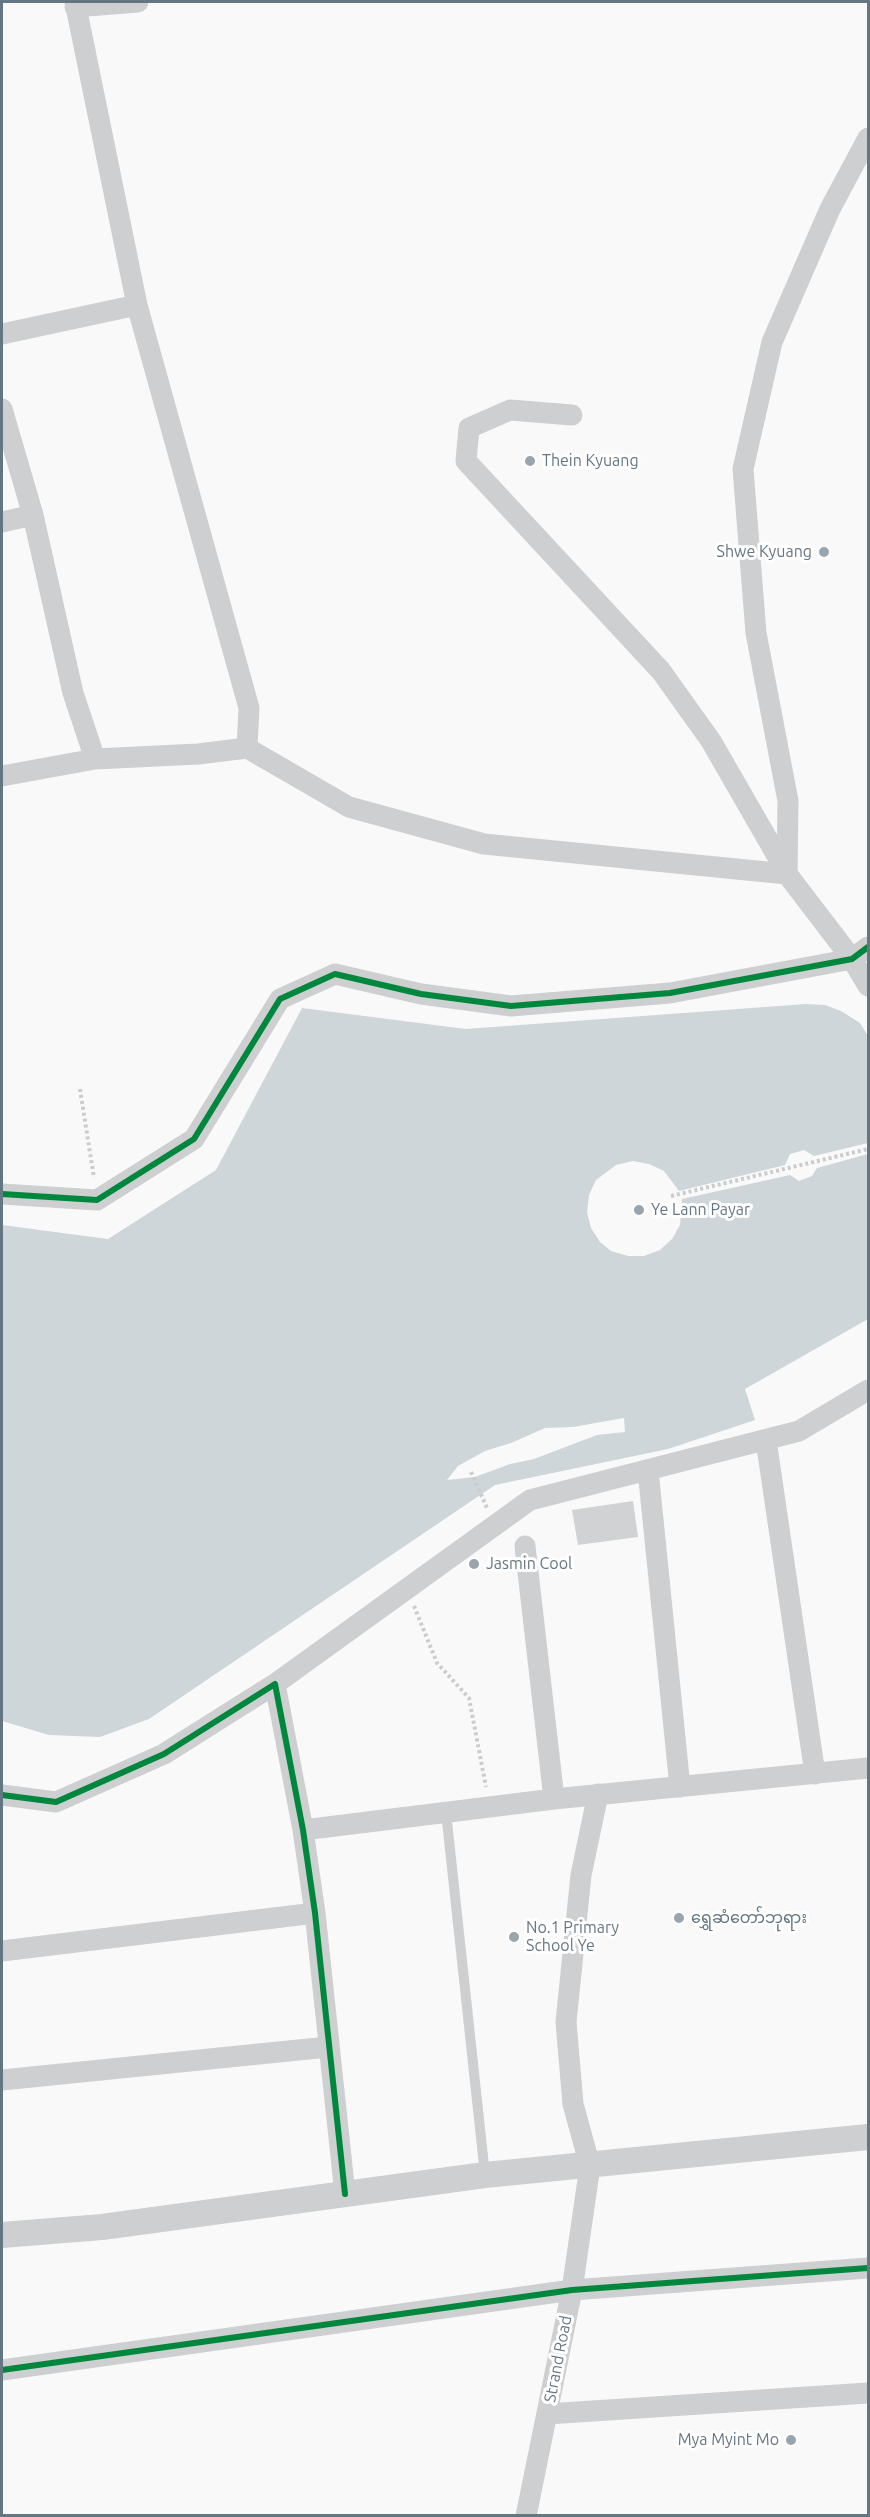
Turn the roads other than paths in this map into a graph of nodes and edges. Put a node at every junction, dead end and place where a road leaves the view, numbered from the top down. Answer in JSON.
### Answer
{"nodes":[{"id":1,"x":138,"y":2,"type":"edge"},
{"id":2,"x":75,"y":4,"type":"edge"},
{"id":3,"x":868,"y":138,"type":"edge"},
{"id":4,"x":137,"y":305,"type":"junction"},
{"id":5,"x":2,"y":334,"type":"edge"},
{"id":6,"x":2,"y":409,"type":"edge"},
{"id":7,"x":572,"y":415,"type":"dead end"},
{"id":8,"x":33,"y":516,"type":"junction"},
{"id":9,"x":2,"y":522,"type":"edge"},
{"id":10,"x":247,"y":748,"type":"junction"},
{"id":11,"x":95,"y":759,"type":"junction"},
{"id":12,"x":2,"y":776,"type":"edge"},
{"id":13,"x":787,"y":874,"type":"junction"},
{"id":14,"x":860,"y":953,"type":"edge"},
{"id":15,"x":868,"y":986,"type":"edge"},
{"id":16,"x":2,"y":1194,"type":"edge"},
{"id":17,"x":868,"y":1390,"type":"edge"},
{"id":18,"x":766,"y":1440,"type":"junction"},
{"id":19,"x":648,"y":1470,"type":"junction"},
{"id":20,"x":525,"y":1546,"type":"dead end"},
{"id":21,"x":275,"y":1684,"type":"junction"},
{"id":22,"x":868,"y":1768,"type":"edge"},
{"id":23,"x":815,"y":1774,"type":"junction"},
{"id":24,"x":680,"y":1786,"type":"junction"},
{"id":25,"x":598,"y":1794,"type":"junction"},
{"id":26,"x":2,"y":1795,"type":"edge"},
{"id":27,"x":554,"y":1799,"type":"junction"},
{"id":28,"x":446,"y":1812,"type":"junction"},
{"id":29,"x":303,"y":1830,"type":"junction"},
{"id":30,"x":315,"y":1912,"type":"junction"},
{"id":31,"x":2,"y":1951,"type":"edge"},
{"id":32,"x":328,"y":2047,"type":"junction"},
{"id":33,"x":2,"y":2080,"type":"edge"},
{"id":34,"x":868,"y":2137,"type":"edge"},
{"id":35,"x":590,"y":2166,"type":"junction"},
{"id":36,"x":485,"y":2175,"type":"junction"},
{"id":37,"x":345,"y":2194,"type":"junction"},
{"id":38,"x":2,"y":2235,"type":"edge"},
{"id":39,"x":868,"y":2268,"type":"edge"},
{"id":40,"x":572,"y":2290,"type":"junction"},
{"id":41,"x":2,"y":2370,"type":"edge"},
{"id":42,"x":868,"y":2393,"type":"edge"},
{"id":43,"x":547,"y":2414,"type":"junction"},
{"id":44,"x":526,"y":2516,"type":"edge"}],
"edges":[{"from":1,"to":2,"type":"street"},
{"from":2,"to":4,"type":"street"},
{"from":3,"to":13,"type":"street"},
{"from":4,"to":5,"type":"street"},
{"from":4,"to":10,"type":"street"},
{"from":6,"to":8,"type":"street"},
{"from":7,"to":13,"type":"street"},
{"from":8,"to":9,"type":"street"},
{"from":8,"to":11,"type":"street"},
{"from":10,"to":11,"type":"street"},
{"from":10,"to":13,"type":"street"},
{"from":11,"to":12,"type":"street"},
{"from":13,"to":14,"type":"street"},
{"from":14,"to":15,"type":"street"},
{"from":14,"to":16,"type":"street"},
{"from":17,"to":18,"type":"street"},
{"from":18,"to":19,"type":"street"},
{"from":18,"to":23,"type":"street"},
{"from":19,"to":21,"type":"street"},
{"from":19,"to":24,"type":"street"},
{"from":20,"to":27,"type":"street"},
{"from":21,"to":26,"type":"street"},
{"from":21,"to":29,"type":"street"},
{"from":22,"to":23,"type":"street"},
{"from":23,"to":24,"type":"street"},
{"from":24,"to":25,"type":"street"},
{"from":25,"to":27,"type":"street"},
{"from":25,"to":35,"type":"street"},
{"from":27,"to":28,"type":"street"},
{"from":28,"to":29,"type":"street"},
{"from":28,"to":36,"type":"lane"},
{"from":29,"to":30,"type":"street"},
{"from":30,"to":31,"type":"street"},
{"from":30,"to":32,"type":"street"},
{"from":32,"to":33,"type":"street"},
{"from":32,"to":37,"type":"street"},
{"from":34,"to":35,"type":"street"},
{"from":35,"to":36,"type":"street"},
{"from":35,"to":40,"type":"street","name":"Strand Road"},
{"from":36,"to":37,"type":"street"},
{"from":37,"to":38,"type":"street"},
{"from":39,"to":40,"type":"street"},
{"from":40,"to":41,"type":"street"},
{"from":40,"to":43,"type":"street","name":"Strand Road"},
{"from":42,"to":43,"type":"street"},
{"from":43,"to":44,"type":"street","name":"Strand Road"}]}
